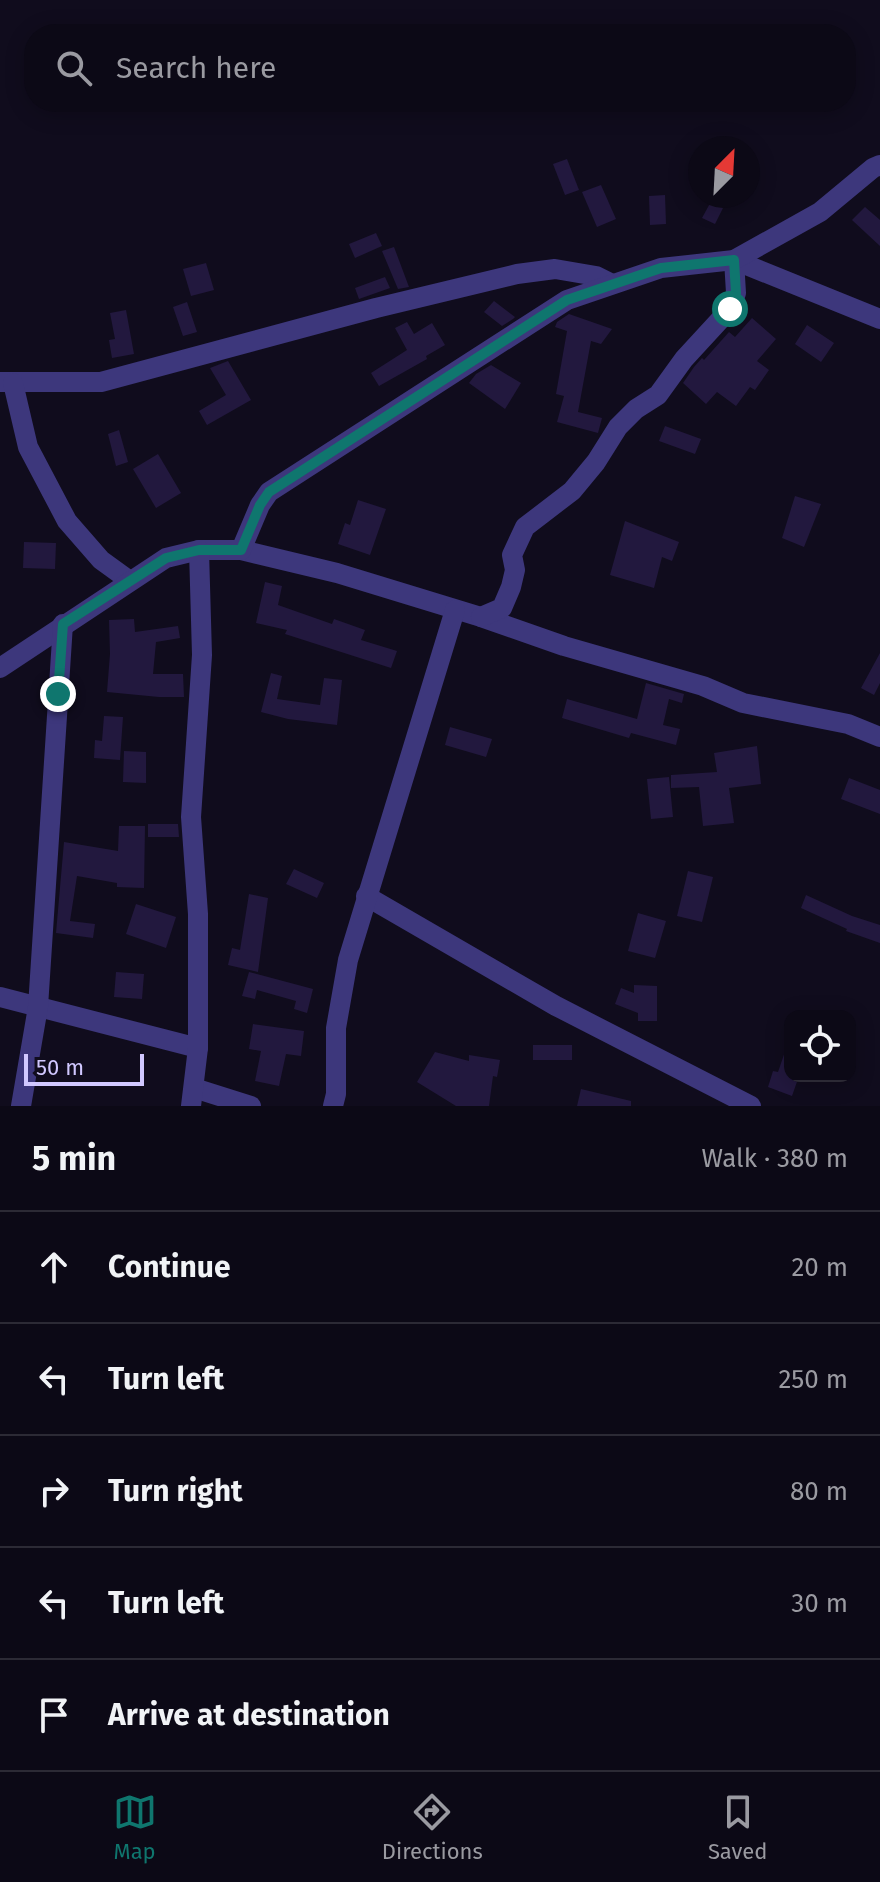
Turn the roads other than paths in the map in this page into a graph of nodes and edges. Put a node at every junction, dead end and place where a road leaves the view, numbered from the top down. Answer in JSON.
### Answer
{"nodes":[{"id":1,"x":880,"y":165,"type":"edge"},
{"id":2,"x":734,"y":260,"type":"junction"},
{"id":3,"x":612,"y":284,"type":"junction"},
{"id":4,"x":880,"y":319,"type":"edge"},
{"id":5,"x":6,"y":382,"type":"edge"},
{"id":6,"x":199,"y":550,"type":"junction"},
{"id":7,"x":241,"y":550,"type":"junction"},
{"id":8,"x":130,"y":581,"type":"junction"},
{"id":9,"x":455,"y":610,"type":"junction"},
{"id":10,"x":481,"y":617,"type":"junction"},
{"id":11,"x":63,"y":624,"type":"junction"},
{"id":12,"x":0,"y":668,"type":"edge"},
{"id":13,"x":880,"y":737,"type":"edge"},
{"id":14,"x":366,"y":896,"type":"junction"},
{"id":15,"x":0,"y":997,"type":"edge"},
{"id":16,"x":38,"y":1007,"type":"junction"},
{"id":17,"x":198,"y":1048,"type":"junction"},
{"id":18,"x":193,"y":1097,"type":"edge"},
{"id":19,"x":735,"y":1103,"type":"edge"},
{"id":20,"x":21,"y":1106,"type":"edge"},
{"id":21,"x":251,"y":1106,"type":"edge"},
{"id":22,"x":333,"y":1106,"type":"edge"}],
"edges":[{"from":1,"to":2,"type":"street"},
{"from":2,"to":3,"type":"street"},
{"from":2,"to":4,"type":"street"},
{"from":2,"to":10,"type":"street"},
{"from":3,"to":5,"type":"street"},
{"from":3,"to":7,"type":"street"},
{"from":5,"to":8,"type":"street"},
{"from":6,"to":7,"type":"street"},
{"from":6,"to":8,"type":"street"},
{"from":6,"to":17,"type":"street"},
{"from":7,"to":9,"type":"street"},
{"from":8,"to":11,"type":"street"},
{"from":9,"to":10,"type":"street"},
{"from":9,"to":14,"type":"street"},
{"from":10,"to":13,"type":"street"},
{"from":11,"to":12,"type":"street"},
{"from":11,"to":16,"type":"street"},
{"from":14,"to":19,"type":"street"},
{"from":14,"to":22,"type":"street"},
{"from":15,"to":16,"type":"street"},
{"from":16,"to":17,"type":"street"},
{"from":16,"to":20,"type":"street"},
{"from":17,"to":18,"type":"street"},
{"from":18,"to":21,"type":"street"}]}
